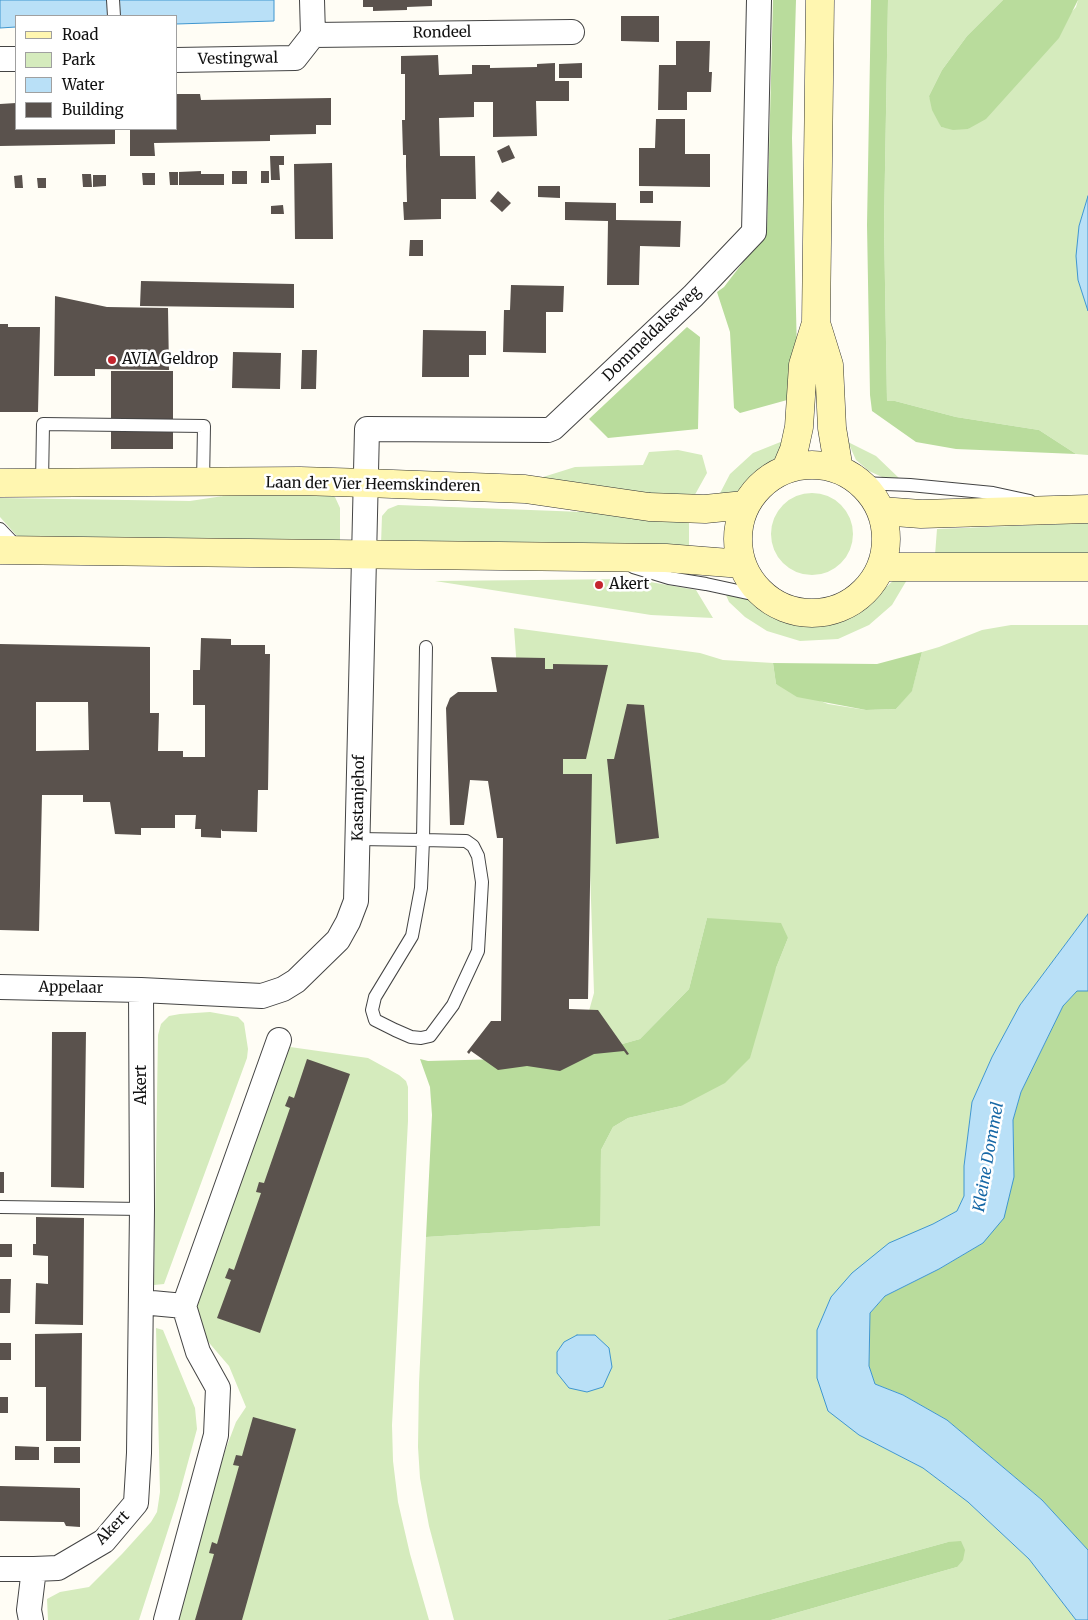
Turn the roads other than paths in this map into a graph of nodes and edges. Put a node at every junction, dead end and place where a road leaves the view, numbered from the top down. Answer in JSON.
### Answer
{"nodes":[{"id":1,"x":113,"y":0,"type":"edge"},
{"id":2,"x":312,"y":0,"type":"edge"},
{"id":3,"x":759,"y":0,"type":"edge"},
{"id":4,"x":820,"y":0,"type":"edge"},
{"id":5,"x":114,"y":15,"type":"edge"},
{"id":6,"x":572,"y":32,"type":"dead end"},
{"id":7,"x":313,"y":34,"type":"junction"},
{"id":8,"x":0,"y":59,"type":"edge"},
{"id":9,"x":15,"y":59,"type":"edge"},
{"id":10,"x":178,"y":60,"type":"edge"},
{"id":11,"x":816,"y":323,"type":"junction"},
{"id":12,"x":786,"y":469,"type":"junction"},
{"id":13,"x":850,"y":477,"type":"junction"},
{"id":14,"x":203,"y":482,"type":"junction"},
{"id":15,"x":366,"y":482,"type":"junction"},
{"id":16,"x":0,"y":483,"type":"edge"},
{"id":17,"x":42,"y":484,"type":"junction"},
{"id":18,"x":745,"y":505,"type":"junction"},
{"id":19,"x":1078,"y":509,"type":"edge"},
{"id":20,"x":881,"y":511,"type":"junction"},
{"id":21,"x":0,"y":528,"type":"edge"},
{"id":22,"x":10,"y":550,"type":"edge"},
{"id":23,"x":364,"y":556,"type":"junction"},
{"id":24,"x":605,"y":558,"type":"junction"},
{"id":25,"x":742,"y":564,"type":"junction"},
{"id":26,"x":1078,"y":566,"type":"edge"},
{"id":27,"x":881,"y":567,"type":"junction"},
{"id":28,"x":766,"y":597,"type":"junction"},
{"id":29,"x":426,"y":647,"type":"dead end"},
{"id":30,"x":358,"y":838,"type":"junction"},
{"id":31,"x":423,"y":840,"type":"junction"},
{"id":32,"x":0,"y":987,"type":"edge"},
{"id":33,"x":141,"y":990,"type":"junction"},
{"id":34,"x":279,"y":1040,"type":"dead end"},
{"id":35,"x":0,"y":1207,"type":"edge"},
{"id":36,"x":142,"y":1209,"type":"junction"},
{"id":37,"x":141,"y":1302,"type":"junction"},
{"id":38,"x":184,"y":1306,"type":"junction"},
{"id":39,"x":0,"y":1569,"type":"edge"},
{"id":40,"x":34,"y":1569,"type":"junction"},
{"id":41,"x":30,"y":1620,"type":"edge"},
{"id":42,"x":166,"y":1620,"type":"edge"}],
"edges":[{"from":1,"to":5,"type":"lane"},
{"from":2,"to":7,"type":"street"},
{"from":3,"to":15,"type":"street","name":"Dommeldalseweg"},
{"from":4,"to":11,"type":"main road"},
{"from":6,"to":7,"type":"street","name":"Rondeel"},
{"from":7,"to":10,"type":"street","name":"Vestingwal"},
{"from":8,"to":9,"type":"street"},
{"from":11,"to":12,"type":"main road"},
{"from":11,"to":13,"type":"main road"},
{"from":12,"to":13,"type":"main road"},
{"from":12,"to":18,"type":"main road"},
{"from":13,"to":19,"type":"lane"},
{"from":13,"to":20,"type":"main road"},
{"from":14,"to":15,"type":"main road","name":"Laan der Vier Heemskinderen"},
{"from":14,"to":17,"type":"main road","name":"Laan der Vier Heemskinderen"},
{"from":14,"to":17,"type":"lane"},
{"from":15,"to":18,"type":"main road","name":"Laan der Vier Heemskinderen"},
{"from":15,"to":23,"type":"street","name":"Kastanjehof"},
{"from":16,"to":17,"type":"main road","name":"Laan der Vier Heemskinderen"},
{"from":18,"to":25,"type":"main road"},
{"from":19,"to":20,"type":"main road"},
{"from":20,"to":27,"type":"main road"},
{"from":21,"to":22,"type":"lane"},
{"from":22,"to":23,"type":"main road"},
{"from":23,"to":24,"type":"main road"},
{"from":23,"to":30,"type":"street","name":"Kastanjehof"},
{"from":24,"to":25,"type":"main road"},
{"from":24,"to":28,"type":"lane"},
{"from":25,"to":28,"type":"main road"},
{"from":26,"to":27,"type":"main road"},
{"from":27,"to":28,"type":"main road"},
{"from":29,"to":31,"type":"lane"},
{"from":30,"to":31,"type":"lane"},
{"from":30,"to":33,"type":"street","name":"Kastanjehof"},
{"from":31,"to":31,"type":"lane"},
{"from":32,"to":33,"type":"street","name":"Appelaar"},
{"from":33,"to":36,"type":"street","name":"Akert"},
{"from":34,"to":38,"type":"street"},
{"from":35,"to":36,"type":"lane"},
{"from":36,"to":37,"type":"street","name":"Akert"},
{"from":37,"to":38,"type":"street"},
{"from":37,"to":40,"type":"street","name":"Akert"},
{"from":38,"to":42,"type":"street"},
{"from":39,"to":40,"type":"street","name":"Akert"},
{"from":40,"to":41,"type":"street"}]}
